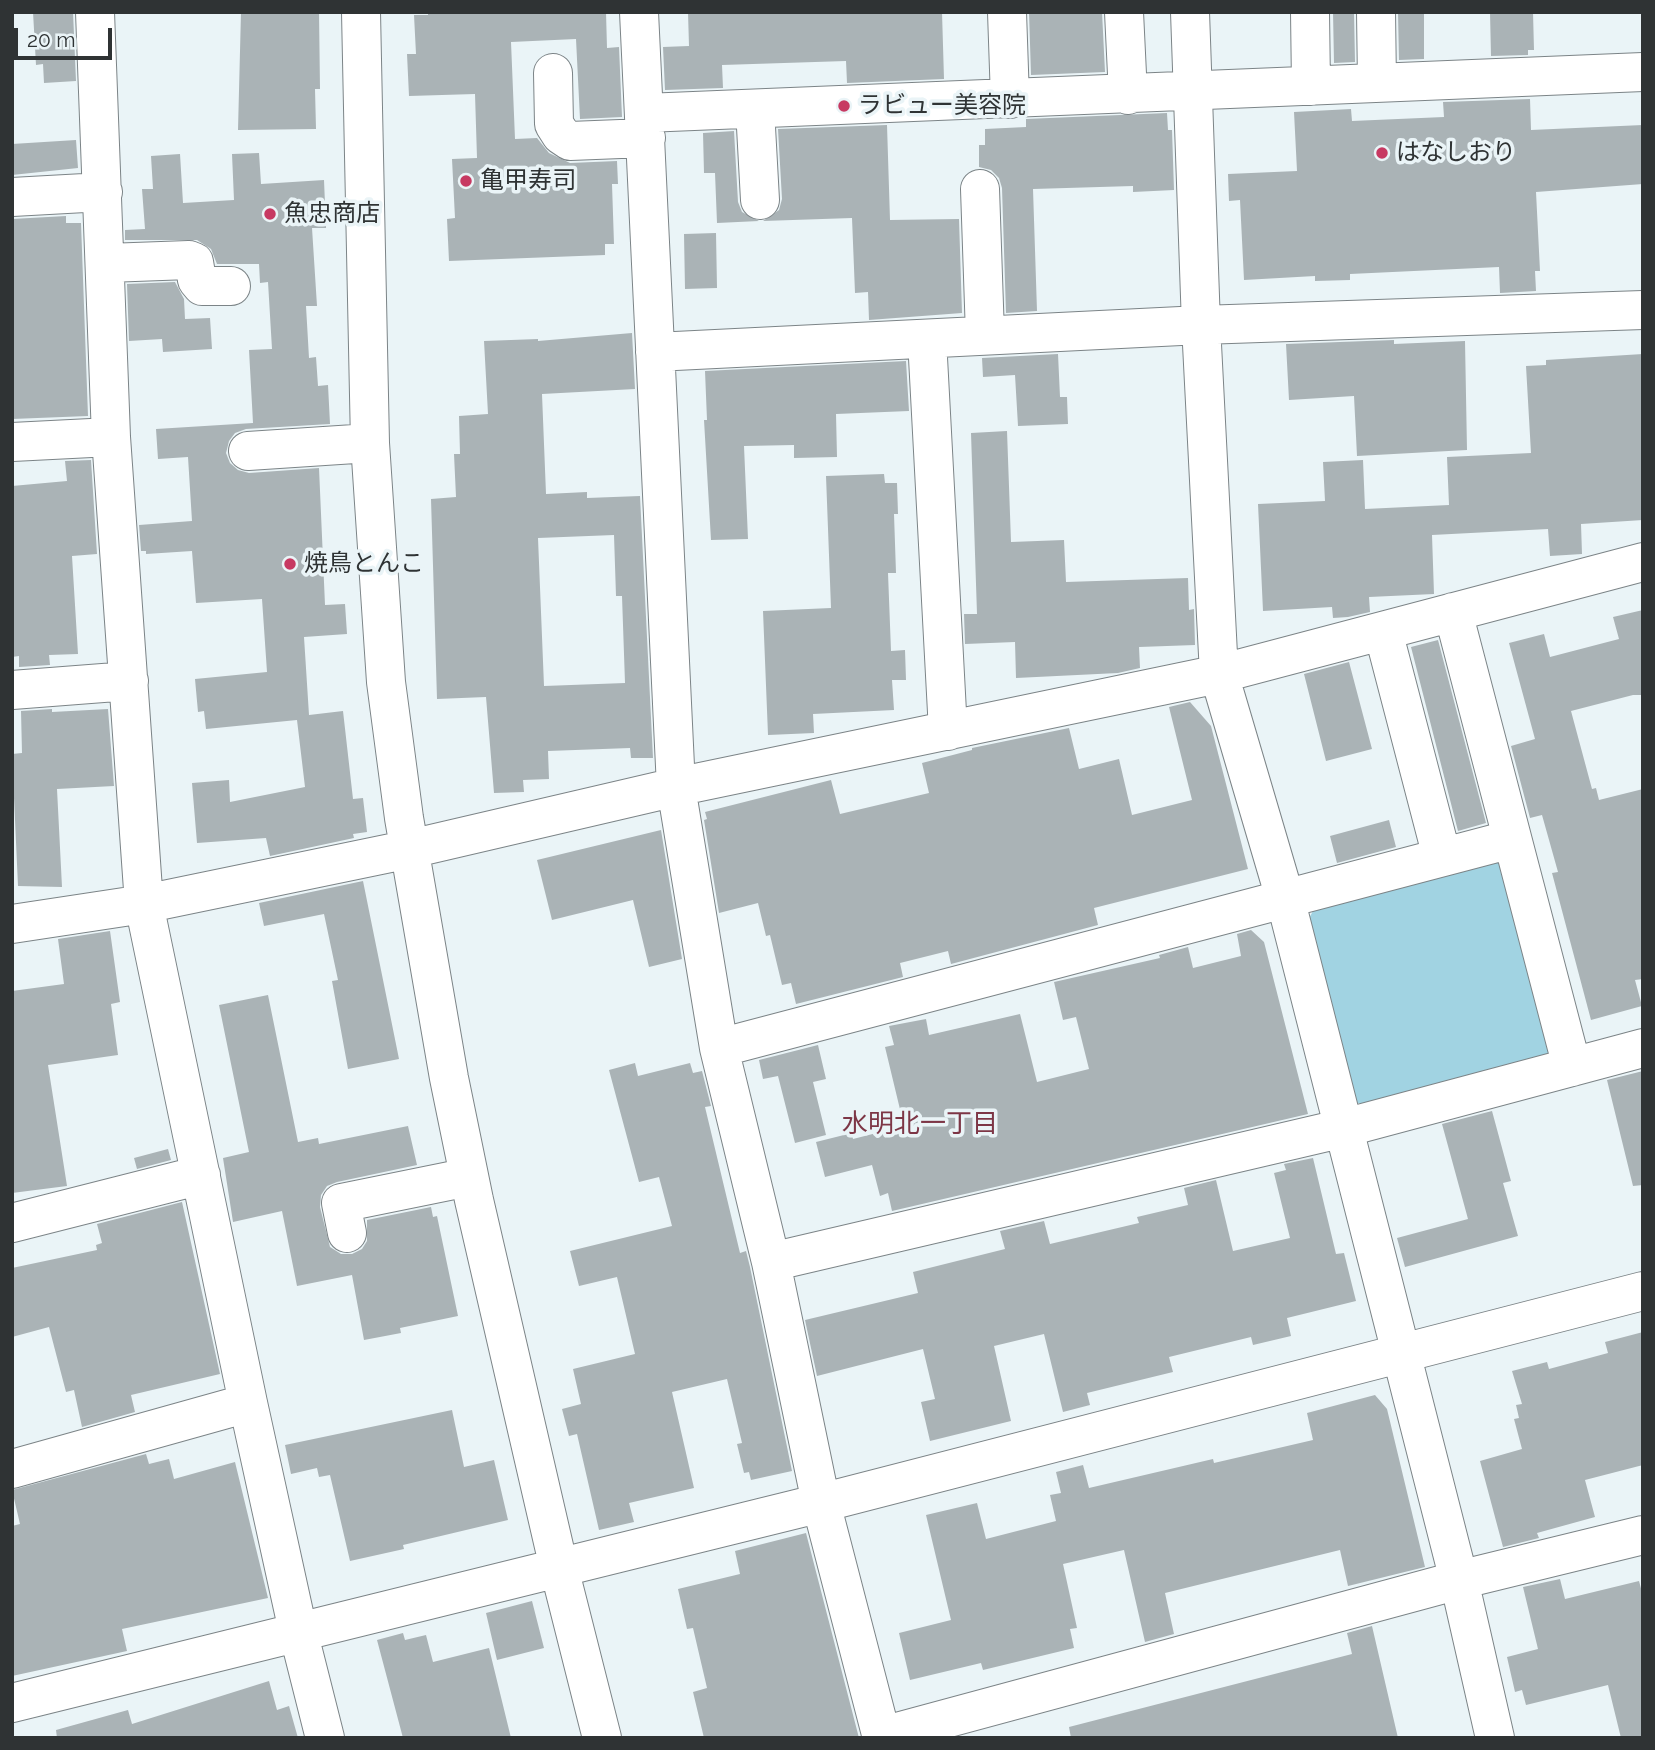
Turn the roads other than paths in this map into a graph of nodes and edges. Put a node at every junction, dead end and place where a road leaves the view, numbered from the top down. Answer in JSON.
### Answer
{"nodes":[{"id":1,"x":95,"y":12,"type":"edge"},
{"id":2,"x":361,"y":12,"type":"edge"},
{"id":3,"x":639,"y":12,"type":"edge"},
{"id":4,"x":1007,"y":12,"type":"edge"},
{"id":5,"x":1124,"y":12,"type":"edge"},
{"id":6,"x":1190,"y":12,"type":"edge"},
{"id":7,"x":1310,"y":12,"type":"edge"},
{"id":8,"x":1376,"y":12,"type":"edge"},
{"id":9,"x":1643,"y":72,"type":"edge"},
{"id":10,"x":553,"y":73,"type":"dead end"},
{"id":11,"x":1377,"y":83,"type":"junction"},
{"id":12,"x":1311,"y":86,"type":"junction"},
{"id":13,"x":1193,"y":92,"type":"junction"},
{"id":14,"x":1128,"y":94,"type":"junction"},
{"id":15,"x":1010,"y":99,"type":"junction"},
{"id":16,"x":755,"y":109,"type":"junction"},
{"id":17,"x":645,"y":125,"type":"junction"},
{"id":18,"x":980,"y":189,"type":"dead end"},
{"id":19,"x":103,"y":192,"type":"junction"},
{"id":20,"x":12,"y":197,"type":"edge"},
{"id":21,"x":760,"y":200,"type":"dead end"},
{"id":22,"x":107,"y":263,"type":"junction"},
{"id":23,"x":231,"y":286,"type":"dead end"},
{"id":24,"x":1643,"y":310,"type":"edge"},
{"id":25,"x":1201,"y":325,"type":"junction"},
{"id":26,"x":985,"y":335,"type":"junction"},
{"id":27,"x":927,"y":339,"type":"junction"},
{"id":28,"x":654,"y":352,"type":"junction"},
{"id":29,"x":111,"y":437,"type":"junction"},
{"id":30,"x":12,"y":442,"type":"edge"},
{"id":31,"x":370,"y":443,"type":"junction"},
{"id":32,"x":248,"y":451,"type":"dead end"},
{"id":33,"x":1643,"y":562,"type":"edge"},
{"id":34,"x":1453,"y":612,"type":"junction"},
{"id":35,"x":1383,"y":631,"type":"junction"},
{"id":36,"x":1219,"y":674,"type":"junction"},
{"id":37,"x":129,"y":681,"type":"junction"},
{"id":38,"x":12,"y":690,"type":"edge"},
{"id":39,"x":948,"y":731,"type":"junction"},
{"id":40,"x":676,"y":788,"type":"junction"},
{"id":41,"x":1512,"y":839,"type":"junction"},
{"id":42,"x":410,"y":849,"type":"junction"},
{"id":43,"x":1442,"y":857,"type":"junction"},
{"id":44,"x":1284,"y":898,"type":"junction"},
{"id":45,"x":144,"y":904,"type":"junction"},
{"id":46,"x":12,"y":923,"type":"edge"},
{"id":47,"x":719,"y":1048,"type":"junction"},
{"id":48,"x":1643,"y":1048,"type":"edge"},
{"id":49,"x":1573,"y":1067,"type":"junction"},
{"id":50,"x":1344,"y":1128,"type":"junction"},
{"id":51,"x":201,"y":1175,"type":"junction"},
{"id":52,"x":469,"y":1177,"type":"junction"},
{"id":53,"x":12,"y":1223,"type":"edge"},
{"id":54,"x":347,"y":1233,"type":"dead end"},
{"id":55,"x":771,"y":1262,"type":"junction"},
{"id":56,"x":1643,"y":1291,"type":"edge"},
{"id":57,"x":1401,"y":1352,"type":"junction"},
{"id":58,"x":248,"y":1403,"type":"junction"},
{"id":59,"x":12,"y":1469,"type":"edge"},
{"id":60,"x":821,"y":1503,"type":"junction"},
{"id":61,"x":1643,"y":1535,"type":"edge"},
{"id":62,"x":559,"y":1568,"type":"junction"},
{"id":63,"x":1460,"y":1580,"type":"junction"},
{"id":64,"x":298,"y":1631,"type":"junction"},
{"id":65,"x":12,"y":1703,"type":"edge"},
{"id":66,"x":882,"y":1737,"type":"edge"},
{"id":67,"x":325,"y":1738,"type":"edge"},
{"id":68,"x":602,"y":1738,"type":"edge"},
{"id":69,"x":1495,"y":1738,"type":"edge"}],
"edges":[{"from":1,"to":19,"type":"street"},
{"from":2,"to":31,"type":"street"},
{"from":3,"to":17,"type":"street"},
{"from":4,"to":15,"type":"street"},
{"from":5,"to":14,"type":"street"},
{"from":6,"to":13,"type":"street"},
{"from":7,"to":12,"type":"street"},
{"from":8,"to":11,"type":"street"},
{"from":9,"to":11,"type":"street"},
{"from":10,"to":17,"type":"street"},
{"from":11,"to":12,"type":"street"},
{"from":12,"to":13,"type":"street"},
{"from":13,"to":14,"type":"street"},
{"from":13,"to":25,"type":"street"},
{"from":14,"to":15,"type":"street"},
{"from":15,"to":16,"type":"street"},
{"from":16,"to":17,"type":"street"},
{"from":16,"to":21,"type":"street"},
{"from":17,"to":28,"type":"street"},
{"from":18,"to":26,"type":"street"},
{"from":19,"to":20,"type":"street"},
{"from":19,"to":22,"type":"street"},
{"from":22,"to":23,"type":"street"},
{"from":22,"to":29,"type":"street"},
{"from":24,"to":25,"type":"street"},
{"from":25,"to":26,"type":"street"},
{"from":25,"to":36,"type":"street"},
{"from":26,"to":27,"type":"street"},
{"from":27,"to":28,"type":"street"},
{"from":27,"to":39,"type":"street"},
{"from":28,"to":40,"type":"street"},
{"from":29,"to":30,"type":"street"},
{"from":29,"to":37,"type":"street"},
{"from":31,"to":32,"type":"street"},
{"from":31,"to":42,"type":"street"},
{"from":33,"to":34,"type":"street"},
{"from":34,"to":35,"type":"street"},
{"from":34,"to":41,"type":"street"},
{"from":35,"to":36,"type":"street"},
{"from":35,"to":43,"type":"street"},
{"from":36,"to":39,"type":"street"},
{"from":36,"to":44,"type":"street"},
{"from":37,"to":38,"type":"street"},
{"from":37,"to":45,"type":"street"},
{"from":39,"to":40,"type":"street"},
{"from":40,"to":42,"type":"street"},
{"from":40,"to":47,"type":"street"},
{"from":41,"to":43,"type":"street"},
{"from":41,"to":49,"type":"street"},
{"from":42,"to":45,"type":"street"},
{"from":42,"to":52,"type":"street"},
{"from":43,"to":44,"type":"street"},
{"from":44,"to":47,"type":"street"},
{"from":44,"to":50,"type":"street"},
{"from":45,"to":46,"type":"street"},
{"from":45,"to":51,"type":"street"},
{"from":47,"to":55,"type":"street"},
{"from":48,"to":49,"type":"street"},
{"from":49,"to":50,"type":"street"},
{"from":50,"to":55,"type":"street"},
{"from":50,"to":57,"type":"street"},
{"from":51,"to":53,"type":"street"},
{"from":51,"to":58,"type":"street"},
{"from":52,"to":54,"type":"street"},
{"from":52,"to":62,"type":"street"},
{"from":55,"to":60,"type":"street"},
{"from":56,"to":57,"type":"street"},
{"from":57,"to":60,"type":"street"},
{"from":57,"to":63,"type":"street"},
{"from":58,"to":59,"type":"street"},
{"from":58,"to":64,"type":"street"},
{"from":60,"to":62,"type":"street"},
{"from":60,"to":66,"type":"street"},
{"from":61,"to":63,"type":"street"},
{"from":62,"to":64,"type":"street"},
{"from":62,"to":68,"type":"street"},
{"from":63,"to":66,"type":"street"},
{"from":63,"to":69,"type":"street"},
{"from":64,"to":65,"type":"street"},
{"from":64,"to":67,"type":"street"}]}
